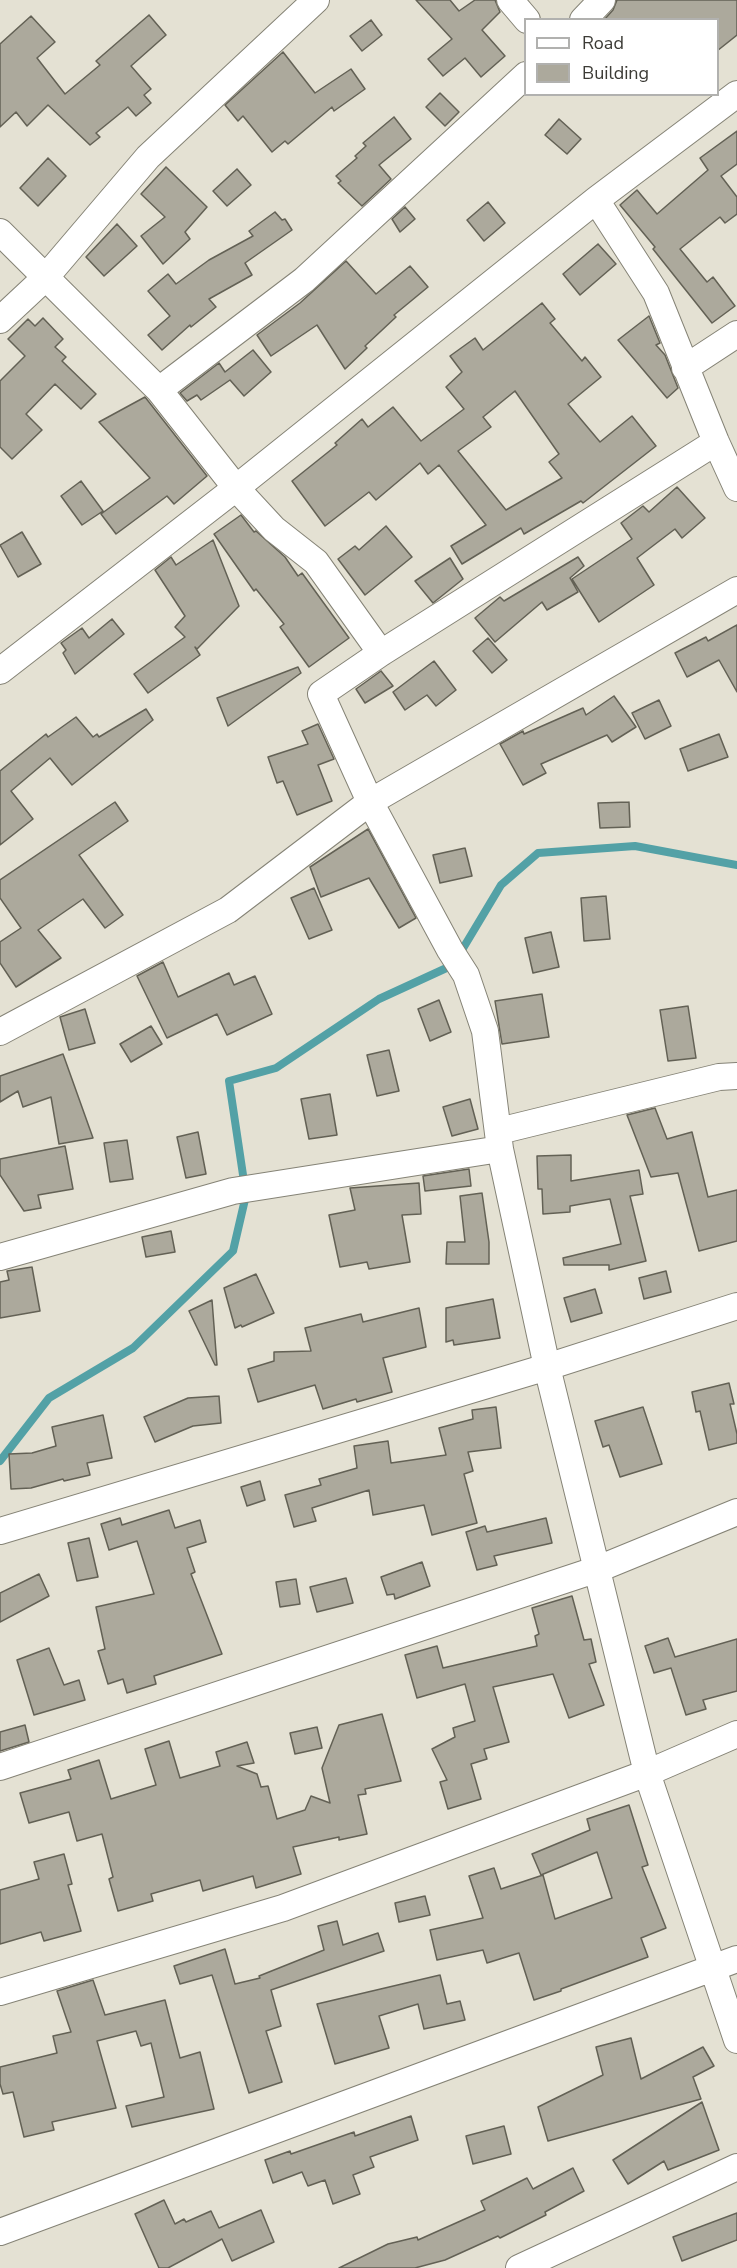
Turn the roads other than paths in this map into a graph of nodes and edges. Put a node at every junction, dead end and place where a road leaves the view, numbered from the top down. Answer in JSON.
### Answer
{"nodes":[{"id":1,"x":316,"y":0,"type":"edge"},
{"id":2,"x":510,"y":0,"type":"edge"},
{"id":3,"x":602,"y":0,"type":"edge"},
{"id":4,"x":525,"y":18,"type":"edge"},
{"id":5,"x":585,"y":18,"type":"edge"},
{"id":6,"x":524,"y":76,"type":"edge"},
{"id":7,"x":737,"y":94,"type":"edge"},
{"id":8,"x":596,"y":200,"type":"junction"},
{"id":9,"x":0,"y":232,"type":"edge"},
{"id":10,"x":45,"y":278,"type":"junction"},
{"id":11,"x":0,"y":320,"type":"edge"},
{"id":12,"x":737,"y":334,"type":"edge"},
{"id":13,"x":685,"y":368,"type":"junction"},
{"id":14,"x":159,"y":390,"type":"junction"},
{"id":15,"x":716,"y":442,"type":"junction"},
{"id":16,"x":236,"y":488,"type":"junction"},
{"id":17,"x":737,"y":488,"type":"edge"},
{"id":18,"x":737,"y":590,"type":"edge"},
{"id":19,"x":381,"y":653,"type":"junction"},
{"id":20,"x":0,"y":671,"type":"edge"},
{"id":21,"x":370,"y":802,"type":"junction"},
{"id":22,"x":0,"y":1032,"type":"edge"},
{"id":23,"x":737,"y":1076,"type":"edge"},
{"id":24,"x":500,"y":1140,"type":"junction"},
{"id":25,"x":0,"y":1257,"type":"edge"},
{"id":26,"x":737,"y":1306,"type":"edge"},
{"id":27,"x":547,"y":1367,"type":"junction"},
{"id":28,"x":737,"y":1512,"type":"edge"},
{"id":29,"x":0,"y":1531,"type":"edge"},
{"id":30,"x":598,"y":1569,"type":"junction"},
{"id":31,"x":737,"y":1734,"type":"edge"},
{"id":32,"x":0,"y":1767,"type":"edge"},
{"id":33,"x":647,"y":1773,"type":"junction"},
{"id":34,"x":726,"y":1964,"type":"edge"},
{"id":35,"x":0,"y":1992,"type":"edge"},
{"id":36,"x":737,"y":2040,"type":"edge"},
{"id":37,"x":737,"y":2167,"type":"edge"},
{"id":38,"x":0,"y":2232,"type":"edge"},
{"id":39,"x":519,"y":2268,"type":"edge"}],
"edges":[{"from":1,"to":10,"type":"street"},
{"from":2,"to":4,"type":"street"},
{"from":3,"to":5,"type":"street"},
{"from":6,"to":14,"type":"street"},
{"from":7,"to":8,"type":"street"},
{"from":8,"to":13,"type":"street"},
{"from":8,"to":16,"type":"street"},
{"from":9,"to":10,"type":"street"},
{"from":10,"to":11,"type":"street"},
{"from":10,"to":14,"type":"street"},
{"from":12,"to":13,"type":"street"},
{"from":13,"to":15,"type":"street"},
{"from":14,"to":16,"type":"street"},
{"from":15,"to":17,"type":"street"},
{"from":15,"to":19,"type":"street"},
{"from":16,"to":19,"type":"street"},
{"from":16,"to":20,"type":"street"},
{"from":18,"to":21,"type":"street"},
{"from":19,"to":21,"type":"street"},
{"from":21,"to":22,"type":"street"},
{"from":21,"to":24,"type":"street"},
{"from":23,"to":24,"type":"street"},
{"from":24,"to":25,"type":"street"},
{"from":24,"to":27,"type":"street"},
{"from":26,"to":27,"type":"street"},
{"from":27,"to":29,"type":"street"},
{"from":27,"to":30,"type":"street"},
{"from":28,"to":30,"type":"street"},
{"from":30,"to":32,"type":"street"},
{"from":30,"to":33,"type":"street"},
{"from":31,"to":33,"type":"street"},
{"from":33,"to":34,"type":"street"},
{"from":33,"to":35,"type":"street"},
{"from":34,"to":36,"type":"street"},
{"from":34,"to":38,"type":"street"},
{"from":37,"to":39,"type":"street"}]}
